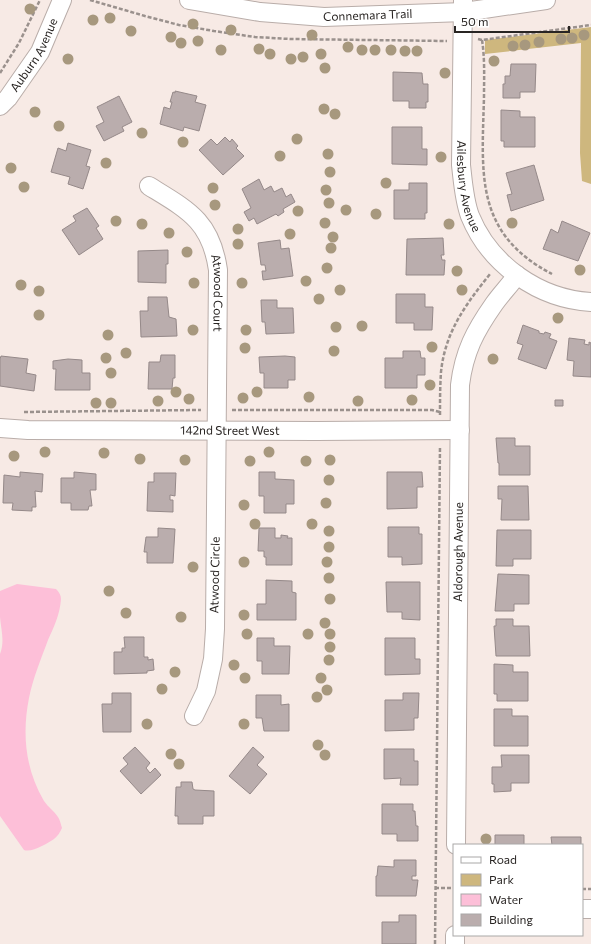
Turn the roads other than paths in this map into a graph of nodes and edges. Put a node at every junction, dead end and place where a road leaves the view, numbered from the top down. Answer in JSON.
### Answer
{"nodes":[{"id":1,"x":62,"y":0,"type":"edge"},
{"id":2,"x":189,"y":0,"type":"edge"},
{"id":3,"x":546,"y":0,"type":"edge"},
{"id":4,"x":463,"y":6,"type":"edge"},
{"id":5,"x":0,"y":106,"type":"edge"},
{"id":6,"x":149,"y":186,"type":"dead end"},
{"id":7,"x":517,"y":275,"type":"junction"},
{"id":8,"x":591,"y":302,"type":"edge"},
{"id":9,"x":0,"y":428,"type":"edge"},
{"id":10,"x":217,"y":430,"type":"junction"},
{"id":11,"x":460,"y":430,"type":"junction"},
{"id":12,"x":194,"y":716,"type":"dead end"},
{"id":13,"x":456,"y":844,"type":"edge"}],
"edges":[{"from":1,"to":5,"type":"street","name":"Auburn Avenue"},
{"from":2,"to":4,"type":"street","name":"Connemara Trail"},
{"from":3,"to":4,"type":"street","name":"Connemara Trail"},
{"from":4,"to":7,"type":"street","name":"Ailesbury Avenue"},
{"from":6,"to":10,"type":"street","name":"Atwood Court"},
{"from":7,"to":8,"type":"street","name":"Ailesbury Avenue"},
{"from":7,"to":11,"type":"street","name":"Aldorough Avenue"},
{"from":9,"to":10,"type":"street","name":"142nd Street West"},
{"from":10,"to":11,"type":"street","name":"142nd Street West"},
{"from":10,"to":12,"type":"street","name":"Atwood Circle"},
{"from":11,"to":13,"type":"street","name":"Aldorough Avenue"}]}
